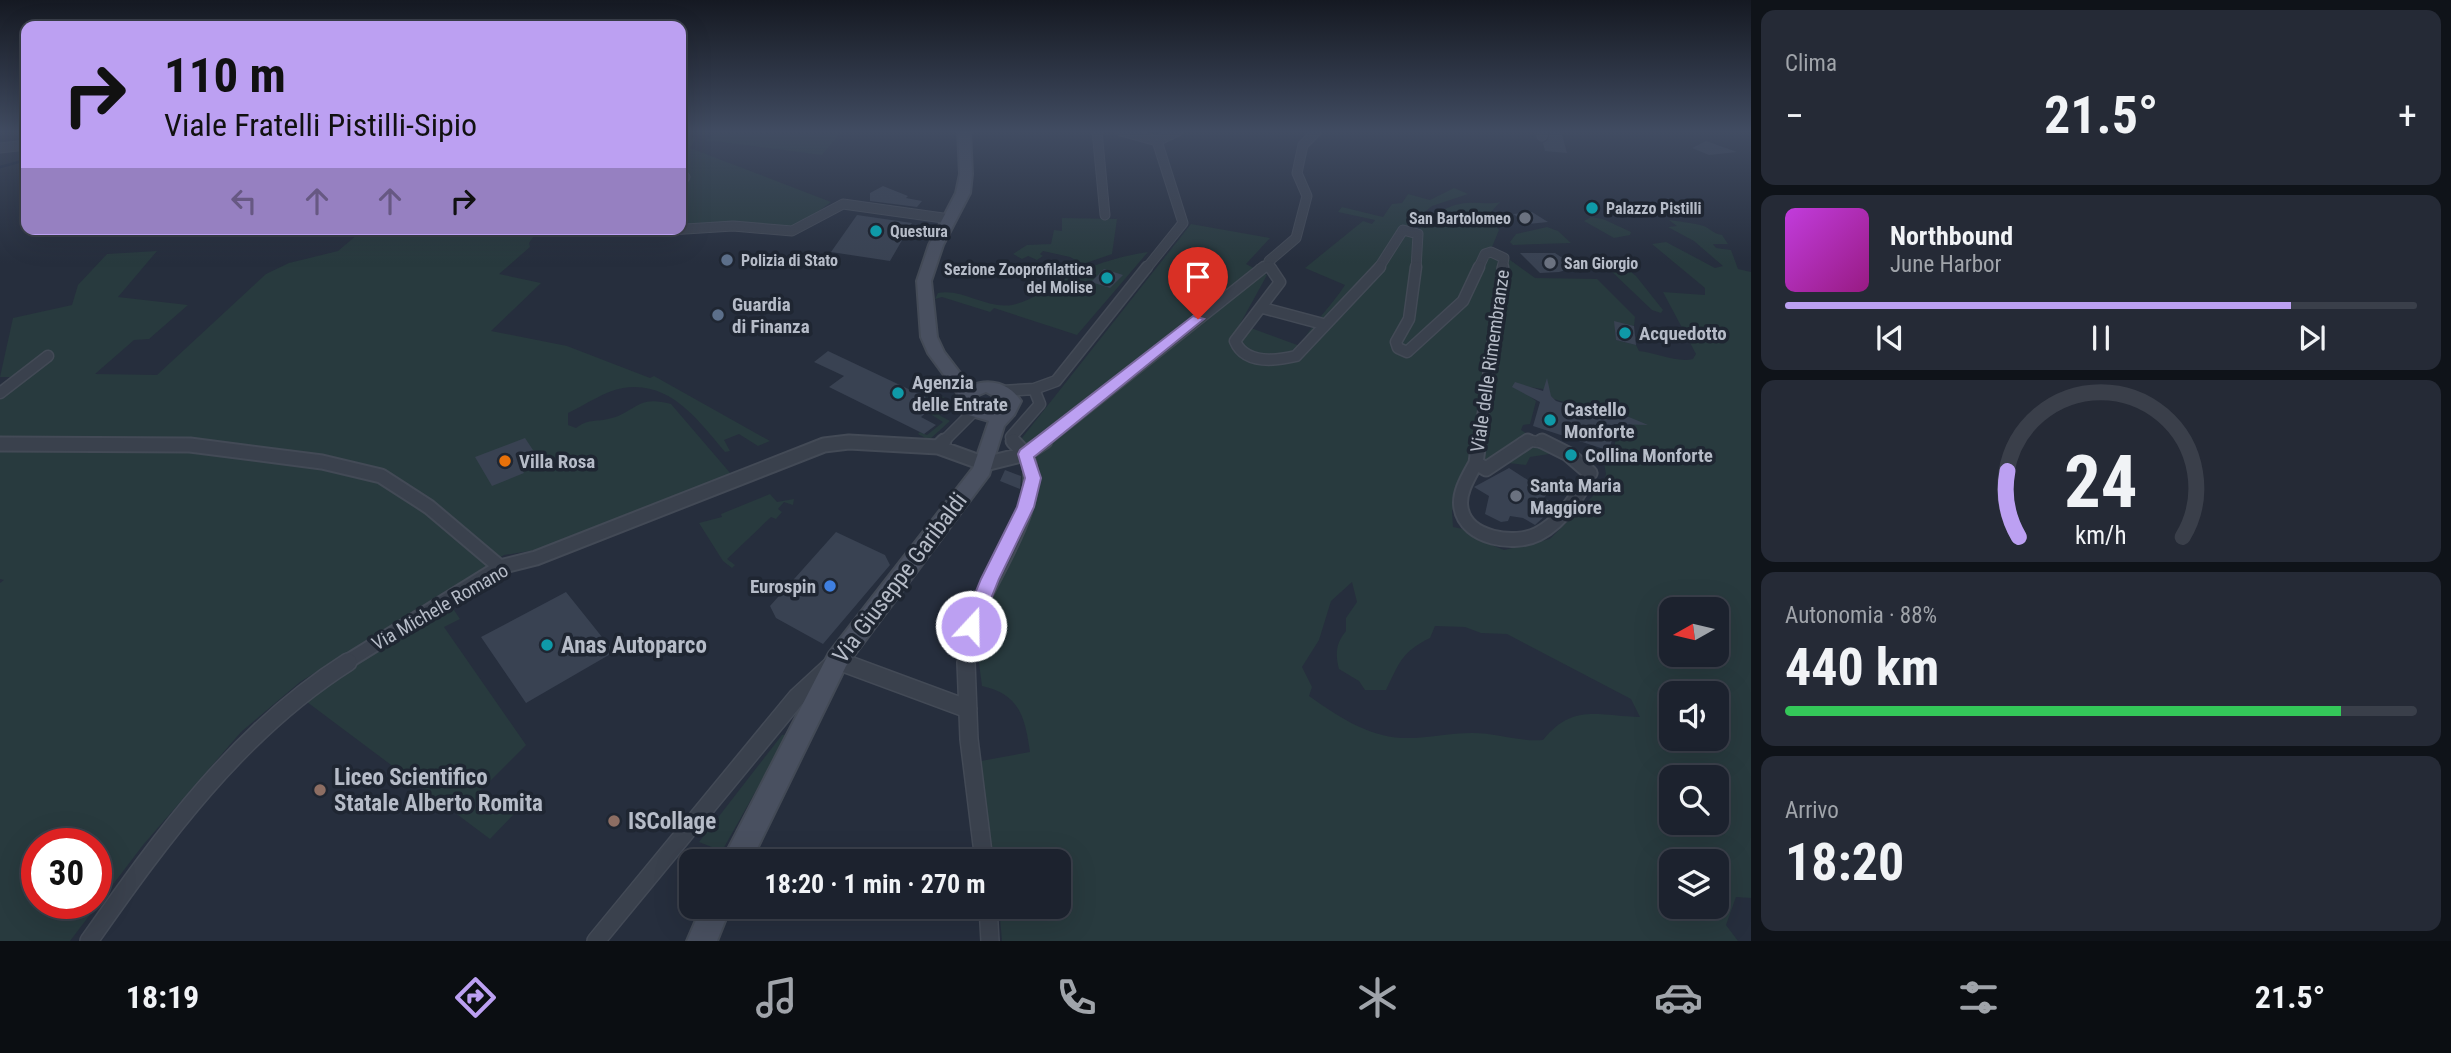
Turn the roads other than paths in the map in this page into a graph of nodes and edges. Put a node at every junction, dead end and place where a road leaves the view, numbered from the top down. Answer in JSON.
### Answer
{"nodes":[{"id":1,"x":967,"y":175,"type":"edge"},
{"id":2,"x":1101,"y":175,"type":"edge"},
{"id":3,"x":1168,"y":175,"type":"edge"},
{"id":4,"x":1298,"y":175,"type":"edge"},
{"id":5,"x":1105,"y":215,"type":"dead end"},
{"id":6,"x":950,"y":219,"type":"junction"},
{"id":7,"x":686,"y":229,"type":"edge"},
{"id":8,"x":1268,"y":266,"type":"junction"},
{"id":9,"x":1263,"y":308,"type":"junction"},
{"id":10,"x":926,"y":316,"type":"junction"},
{"id":11,"x":1323,"y":324,"type":"junction"},
{"id":12,"x":48,"y":356,"type":"dead end"},
{"id":13,"x":997,"y":389,"type":"junction"},
{"id":14,"x":0,"y":393,"type":"edge"},
{"id":15,"x":967,"y":394,"type":"junction"},
{"id":16,"x":1037,"y":394,"type":"junction"},
{"id":17,"x":1007,"y":410,"type":"junction"},
{"id":18,"x":975,"y":413,"type":"junction"},
{"id":19,"x":0,"y":444,"type":"edge"},
{"id":20,"x":938,"y":447,"type":"junction"},
{"id":21,"x":1025,"y":454,"type":"junction"},
{"id":22,"x":987,"y":456,"type":"junction"},
{"id":23,"x":1476,"y":463,"type":"junction"},
{"id":24,"x":500,"y":567,"type":"junction"},
{"id":25,"x":837,"y":660,"type":"junction"},
{"id":26,"x":968,"y":709,"type":"junction"},
{"id":27,"x":742,"y":849,"type":"edge"},
{"id":28,"x":983,"y":849,"type":"edge"},
{"id":29,"x":711,"y":919,"type":"edge"},
{"id":30,"x":989,"y":919,"type":"edge"},
{"id":31,"x":89,"y":941,"type":"edge"},
{"id":32,"x":596,"y":941,"type":"edge"},
{"id":33,"x":702,"y":941,"type":"edge"},
{"id":34,"x":990,"y":941,"type":"edge"}],
"edges":[{"from":1,"to":6,"type":"main road"},
{"from":2,"to":5,"type":"street"},
{"from":3,"to":16,"type":"street"},
{"from":4,"to":8,"type":"street"},
{"from":6,"to":7,"type":"street"},
{"from":6,"to":10,"type":"main road"},
{"from":8,"to":9,"type":"street"},
{"from":8,"to":21,"type":"street"},
{"from":9,"to":11,"type":"street"},
{"from":9,"to":11,"type":"street"},
{"from":10,"to":13,"type":"main road"},
{"from":10,"to":15,"type":"main road"},
{"from":11,"to":23,"type":"street","name":"Viale delle Rimembranze"},
{"from":12,"to":14,"type":"street"},
{"from":13,"to":15,"type":"main road"},
{"from":13,"to":16,"type":"street"},
{"from":13,"to":17,"type":"main road"},
{"from":15,"to":18,"type":"main road"},
{"from":16,"to":17,"type":"street"},
{"from":16,"to":21,"type":"street"},
{"from":17,"to":18,"type":"main road"},
{"from":17,"to":22,"type":"main road","name":"Via Giuseppe Garibaldi"},
{"from":18,"to":20,"type":"street"},
{"from":18,"to":22,"type":"main road"},
{"from":19,"to":24,"type":"street"},
{"from":20,"to":22,"type":"street","name":"Via Michele Romano"},
{"from":20,"to":24,"type":"street","name":"Via Michele Romano"},
{"from":21,"to":22,"type":"street"},
{"from":21,"to":26,"type":"street"},
{"from":22,"to":25,"type":"main road","name":"Via Giuseppe Garibaldi"},
{"from":23,"to":23,"type":"street","name":"Viale delle Rimembranze"},
{"from":24,"to":31,"type":"street","name":"Via Michele Romano"},
{"from":25,"to":26,"type":"street"},
{"from":25,"to":27,"type":"main road","name":"Via Giuseppe Garibaldi"},
{"from":25,"to":32,"type":"street"},
{"from":26,"to":28,"type":"street"},
{"from":29,"to":33,"type":"main road"},
{"from":30,"to":34,"type":"street"}]}
